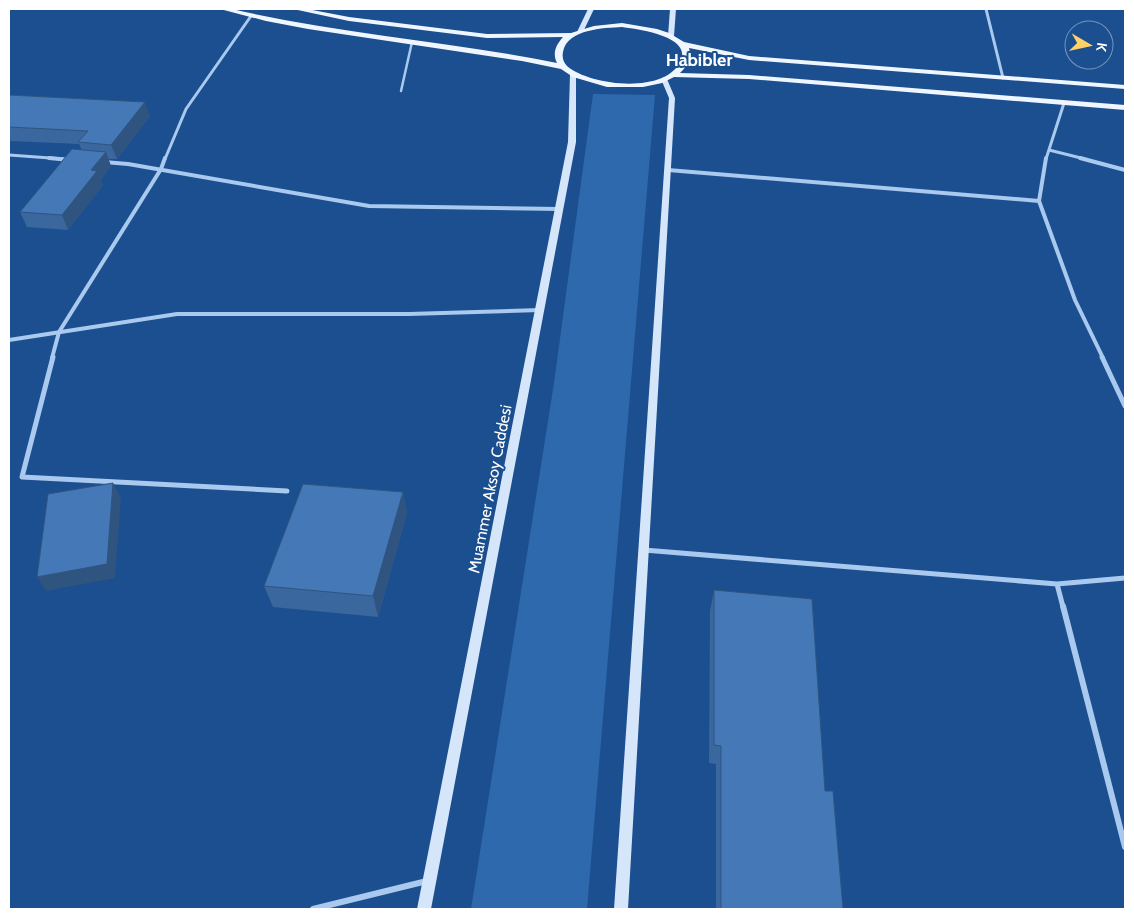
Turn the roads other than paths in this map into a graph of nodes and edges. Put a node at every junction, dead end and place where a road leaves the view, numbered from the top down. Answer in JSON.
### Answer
{"nodes":[{"id":1,"x":224,"y":9,"type":"edge"},
{"id":2,"x":297,"y":9,"type":"edge"},
{"id":3,"x":591,"y":9,"type":"edge"},
{"id":4,"x":673,"y":9,"type":"edge"},
{"id":5,"x":986,"y":9,"type":"edge"},
{"id":6,"x":251,"y":16,"type":"junction"},
{"id":7,"x":577,"y":33,"type":"junction"},
{"id":8,"x":671,"y":36,"type":"junction"},
{"id":9,"x":412,"y":42,"type":"junction"},
{"id":10,"x":681,"y":44,"type":"junction"},
{"id":11,"x":568,"y":71,"type":"junction"},
{"id":12,"x":668,"y":77,"type":"junction"},
{"id":13,"x":1003,"y":78,"type":"junction"},
{"id":14,"x":1125,"y":87,"type":"edge"},
{"id":15,"x":401,"y":91,"type":"dead end"},
{"id":16,"x":1064,"y":103,"type":"junction"},
{"id":17,"x":1125,"y":108,"type":"edge"},
{"id":18,"x":1049,"y":150,"type":"junction"},
{"id":19,"x":9,"y":155,"type":"edge"},
{"id":20,"x":78,"y":160,"type":"edge"},
{"id":21,"x":98,"y":162,"type":"edge"},
{"id":22,"x":161,"y":170,"type":"junction"},
{"id":23,"x":668,"y":170,"type":"junction"},
{"id":24,"x":1125,"y":170,"type":"edge"},
{"id":25,"x":1038,"y":201,"type":"junction"},
{"id":26,"x":559,"y":209,"type":"junction"},
{"id":27,"x":540,"y":310,"type":"junction"},
{"id":28,"x":59,"y":332,"type":"junction"},
{"id":29,"x":9,"y":340,"type":"edge"},
{"id":30,"x":1125,"y":406,"type":"edge"},
{"id":31,"x":287,"y":491,"type":"dead end"},
{"id":32,"x":644,"y":550,"type":"junction"},
{"id":33,"x":1125,"y":578,"type":"edge"},
{"id":34,"x":1057,"y":584,"type":"junction"},
{"id":35,"x":1125,"y":847,"type":"edge"},
{"id":36,"x":430,"y":880,"type":"junction"},
{"id":37,"x":313,"y":909,"type":"edge"},
{"id":38,"x":424,"y":909,"type":"edge"},
{"id":39,"x":620,"y":909,"type":"edge"}],
"edges":[{"from":1,"to":6,"type":"main road"},
{"from":2,"to":7,"type":"main road"},
{"from":3,"to":7,"type":"main road"},
{"from":4,"to":8,"type":"main road"},
{"from":5,"to":13,"type":"street"},
{"from":6,"to":9,"type":"main road"},
{"from":6,"to":22,"type":"street"},
{"from":7,"to":8,"type":"main road"},
{"from":7,"to":11,"type":"main road"},
{"from":8,"to":10,"type":"main road"},
{"from":9,"to":11,"type":"main road"},
{"from":9,"to":15,"type":"lane"},
{"from":10,"to":12,"type":"main road"},
{"from":10,"to":13,"type":"main road"},
{"from":11,"to":12,"type":"main road"},
{"from":11,"to":26,"type":"main road","name":"Muammer Aksoy Caddesi"},
{"from":12,"to":16,"type":"main road"},
{"from":12,"to":23,"type":"main road"},
{"from":13,"to":14,"type":"main road"},
{"from":16,"to":17,"type":"main road"},
{"from":16,"to":18,"type":"street"},
{"from":18,"to":24,"type":"street"},
{"from":18,"to":25,"type":"street"},
{"from":19,"to":20,"type":"street"},
{"from":21,"to":22,"type":"street"},
{"from":22,"to":26,"type":"street"},
{"from":22,"to":28,"type":"street"},
{"from":23,"to":25,"type":"street"},
{"from":23,"to":32,"type":"main road"},
{"from":25,"to":30,"type":"street"},
{"from":26,"to":27,"type":"main road","name":"Muammer Aksoy Caddesi"},
{"from":27,"to":28,"type":"street"},
{"from":27,"to":36,"type":"main road","name":"Muammer Aksoy Caddesi"},
{"from":28,"to":29,"type":"street"},
{"from":28,"to":31,"type":"street"},
{"from":32,"to":34,"type":"street"},
{"from":32,"to":39,"type":"main road"},
{"from":33,"to":34,"type":"street"},
{"from":34,"to":35,"type":"street"},
{"from":36,"to":37,"type":"street"},
{"from":36,"to":38,"type":"main road","name":"Muammer Aksoy Caddesi"}]}
